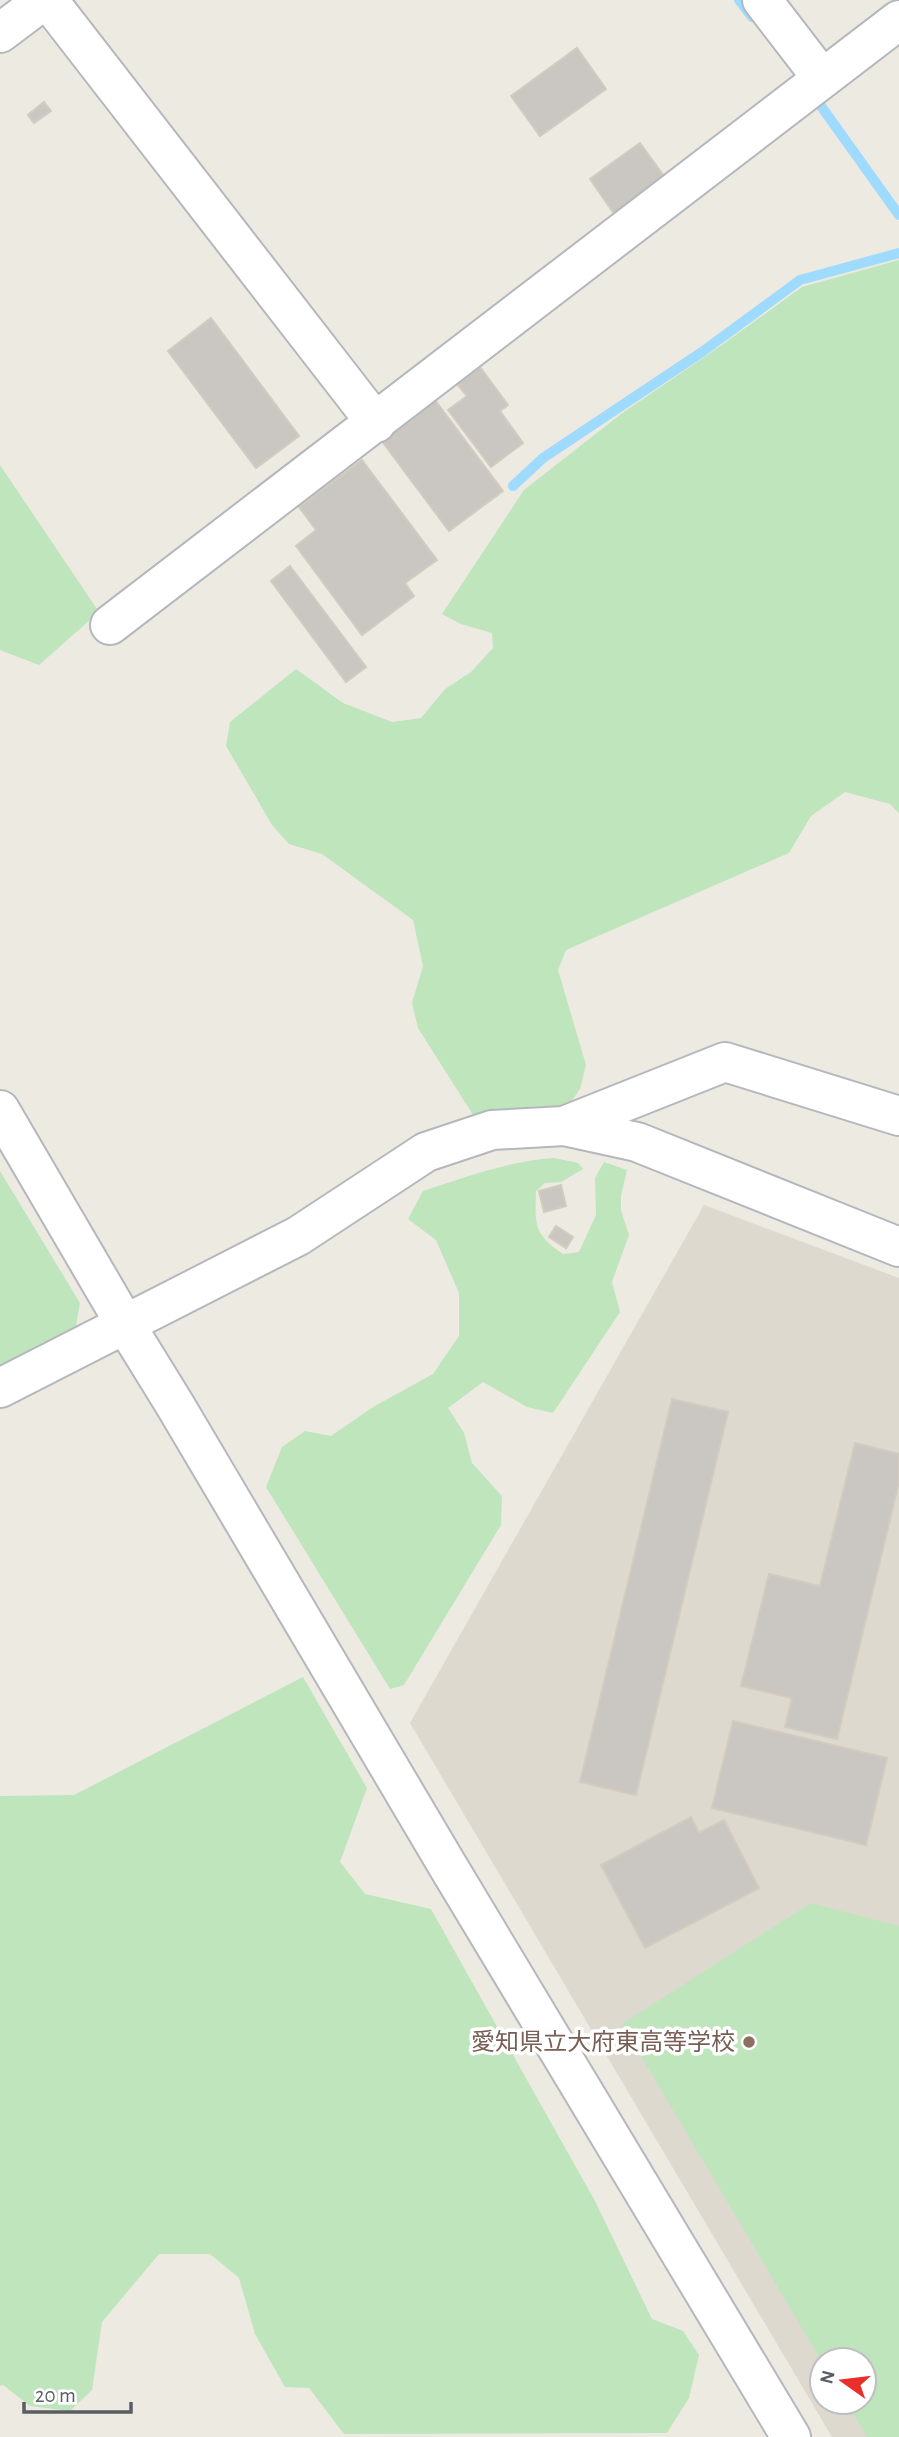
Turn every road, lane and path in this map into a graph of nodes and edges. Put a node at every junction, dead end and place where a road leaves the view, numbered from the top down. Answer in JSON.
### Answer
{"nodes":[{"id":1,"x":46,"y":0,"type":"edge"},
{"id":2,"x":762,"y":0,"type":"edge"},
{"id":3,"x":899,"y":20,"type":"edge"},
{"id":4,"x":0,"y":33,"type":"edge"},
{"id":5,"x":822,"y":78,"type":"junction"},
{"id":6,"x":376,"y":423,"type":"junction"},
{"id":7,"x":110,"y":625,"type":"dead end"},
{"id":8,"x":0,"y":1110,"type":"edge"},
{"id":9,"x":899,"y":1116,"type":"edge"},
{"id":10,"x":564,"y":1126,"type":"junction"},
{"id":11,"x":899,"y":1247,"type":"edge"},
{"id":12,"x":125,"y":1324,"type":"junction"},
{"id":13,"x":0,"y":1388,"type":"edge"},
{"id":14,"x":791,"y":2437,"type":"edge"}],
"edges":[{"from":1,"to":4,"type":"street"},
{"from":1,"to":6,"type":"street"},
{"from":2,"to":5,"type":"street"},
{"from":3,"to":5,"type":"street"},
{"from":5,"to":6,"type":"street"},
{"from":6,"to":7,"type":"street"},
{"from":8,"to":12,"type":"street"},
{"from":9,"to":10,"type":"street"},
{"from":10,"to":11,"type":"street"},
{"from":10,"to":12,"type":"street"},
{"from":12,"to":13,"type":"street"},
{"from":12,"to":14,"type":"street"}]}
